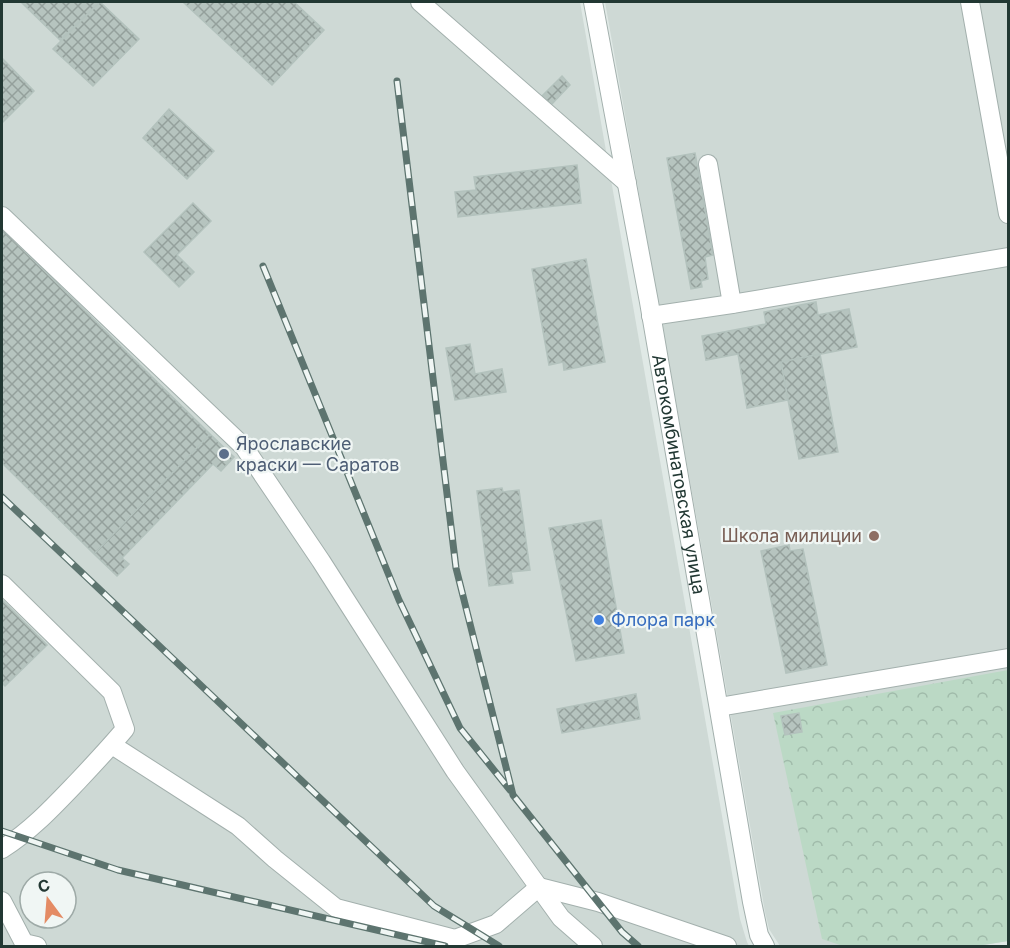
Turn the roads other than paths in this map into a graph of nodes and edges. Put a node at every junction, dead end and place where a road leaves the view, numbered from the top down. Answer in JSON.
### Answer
{"nodes":[{"id":1,"x":420,"y":2,"type":"edge"},
{"id":2,"x":594,"y":2,"type":"edge"},
{"id":3,"x":970,"y":2,"type":"edge"},
{"id":4,"x":708,"y":164,"type":"dead end"},
{"id":5,"x":627,"y":183,"type":"junction"},
{"id":6,"x":1008,"y":214,"type":"edge"},
{"id":7,"x":2,"y":216,"type":"edge"},
{"id":8,"x":1008,"y":257,"type":"edge"},
{"id":9,"x":732,"y":304,"type":"junction"},
{"id":10,"x":651,"y":316,"type":"junction"},
{"id":11,"x":2,"y":585,"type":"edge"},
{"id":12,"x":1008,"y":657,"type":"edge"},
{"id":13,"x":719,"y":707,"type":"junction"},
{"id":14,"x":112,"y":745,"type":"junction"},
{"id":15,"x":2,"y":849,"type":"edge"},
{"id":16,"x":539,"y":887,"type":"junction"},
{"id":17,"x":2,"y":901,"type":"edge"},
{"id":18,"x":37,"y":946,"type":"edge"},
{"id":19,"x":593,"y":946,"type":"edge"},
{"id":20,"x":727,"y":946,"type":"edge"},
{"id":21,"x":765,"y":946,"type":"edge"}],
"edges":[{"from":1,"to":5,"type":"street"},
{"from":2,"to":5,"type":"street","name":"Автокомбинатовская улица"},
{"from":3,"to":6,"type":"street"},
{"from":4,"to":9,"type":"street"},
{"from":5,"to":10,"type":"street","name":"Автокомбинатовская улица"},
{"from":7,"to":16,"type":"street"},
{"from":8,"to":9,"type":"street"},
{"from":9,"to":10,"type":"street"},
{"from":10,"to":13,"type":"street","name":"Автокомбинатовская улица"},
{"from":11,"to":14,"type":"street"},
{"from":12,"to":13,"type":"street"},
{"from":13,"to":21,"type":"street","name":"Автокомбинатовская улица"},
{"from":14,"to":15,"type":"street"},
{"from":14,"to":16,"type":"street"},
{"from":16,"to":19,"type":"street"},
{"from":16,"to":20,"type":"street"},
{"from":17,"to":18,"type":"street"}]}
